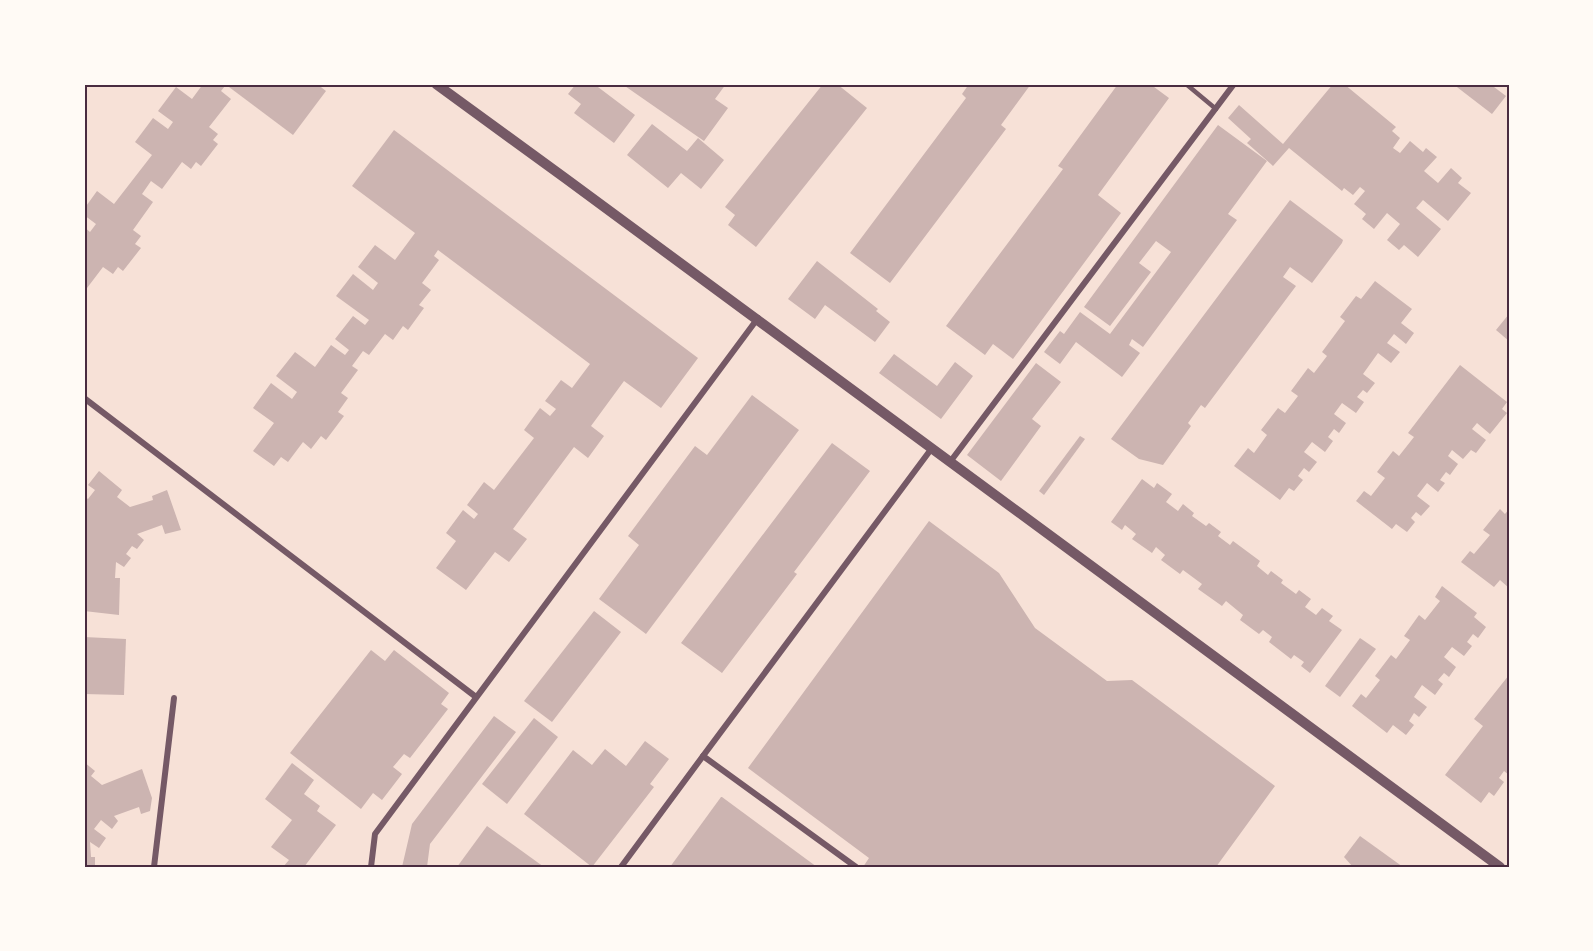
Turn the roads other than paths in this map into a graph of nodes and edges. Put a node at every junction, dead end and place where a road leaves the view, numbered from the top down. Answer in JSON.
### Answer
{"nodes":[{"id":1,"x":436,"y":84,"type":"edge"},
{"id":2,"x":1186,"y":84,"type":"edge"},
{"id":3,"x":1234,"y":84,"type":"edge"},
{"id":4,"x":1216,"y":110,"type":"junction"},
{"id":5,"x":758,"y":318,"type":"junction"},
{"id":6,"x":84,"y":398,"type":"edge"},
{"id":7,"x":932,"y":448,"type":"junction"},
{"id":8,"x":950,"y":462,"type":"junction"},
{"id":9,"x":476,"y":697,"type":"junction"},
{"id":10,"x":174,"y":698,"type":"dead end"},
{"id":11,"x":703,"y":756,"type":"junction"},
{"id":12,"x":154,"y":867,"type":"edge"},
{"id":13,"x":371,"y":867,"type":"edge"},
{"id":14,"x":621,"y":867,"type":"edge"},
{"id":15,"x":856,"y":867,"type":"edge"},
{"id":16,"x":1500,"y":867,"type":"edge"}],
"edges":[{"from":1,"to":5,"type":"street"},
{"from":2,"to":4,"type":"lane"},
{"from":3,"to":4,"type":"street"},
{"from":4,"to":8,"type":"street"},
{"from":5,"to":7,"type":"street"},
{"from":5,"to":9,"type":"street"},
{"from":6,"to":9,"type":"street"},
{"from":7,"to":8,"type":"street"},
{"from":7,"to":11,"type":"street"},
{"from":8,"to":16,"type":"street"},
{"from":9,"to":13,"type":"street"},
{"from":10,"to":12,"type":"street"},
{"from":11,"to":14,"type":"street"},
{"from":11,"to":15,"type":"street"}]}
